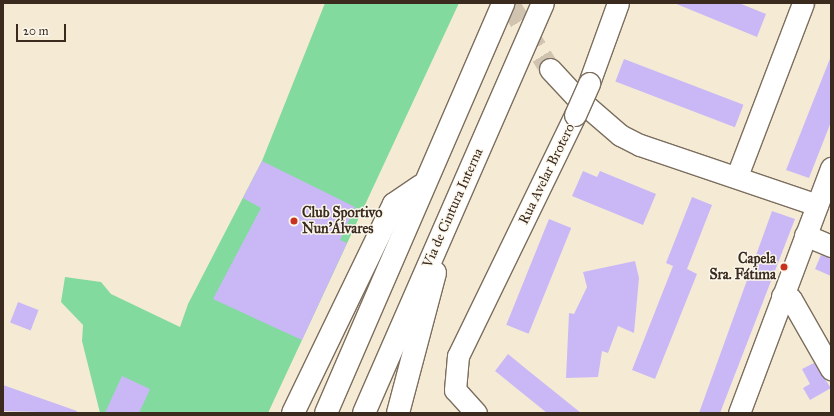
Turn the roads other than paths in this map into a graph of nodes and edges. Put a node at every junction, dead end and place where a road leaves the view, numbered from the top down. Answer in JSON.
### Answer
{"nodes":[{"id":1,"x":497,"y":3,"type":"edge"},
{"id":2,"x":503,"y":3,"type":"edge"},
{"id":3,"x":543,"y":3,"type":"edge"},
{"id":4,"x":618,"y":3,"type":"edge"},
{"id":5,"x":803,"y":3,"type":"edge"},
{"id":6,"x":493,"y":26,"type":"junction"},
{"id":7,"x":550,"y":69,"type":"tunnel mouth"},
{"id":8,"x":831,"y":168,"type":"edge"},
{"id":9,"x":737,"y":176,"type":"junction"},
{"id":10,"x":421,"y":186,"type":"junction"},
{"id":11,"x":824,"y":194,"type":"edge"},
{"id":12,"x":448,"y":222,"type":"junction"},
{"id":13,"x":805,"y":235,"type":"junction"},
{"id":14,"x":831,"y":246,"type":"edge"},
{"id":15,"x":782,"y":296,"type":"junction"},
{"id":16,"x":831,"y":369,"type":"edge"},
{"id":17,"x":294,"y":413,"type":"edge"},
{"id":18,"x":326,"y":413,"type":"edge"},
{"id":19,"x":364,"y":413,"type":"edge"},
{"id":20,"x":398,"y":413,"type":"edge"},
{"id":21,"x":476,"y":413,"type":"edge"},
{"id":22,"x":739,"y":413,"type":"edge"}],
"edges":[{"from":1,"to":6,"type":"highway"},
{"from":2,"to":6,"type":"highway"},
{"from":3,"to":12,"type":"highway","name":"Via de Cintura Interna"},
{"from":4,"to":21,"type":"street","name":"Rua Avelar Brotero","bridge":true},
{"from":5,"to":9,"type":"street"},
{"from":6,"to":10,"type":"highway"},
{"from":7,"to":9,"type":"street"},
{"from":8,"to":11,"type":"street"},
{"from":9,"to":11,"type":"street"},
{"from":10,"to":17,"type":"highway"},
{"from":10,"to":18,"type":"highway"},
{"from":11,"to":13,"type":"street"},
{"from":12,"to":19,"type":"highway","name":"Via de Cintura Interna"},
{"from":12,"to":20,"type":"highway"},
{"from":13,"to":14,"type":"street"},
{"from":13,"to":15,"type":"street"},
{"from":15,"to":16,"type":"street"},
{"from":15,"to":22,"type":"street"}]}
